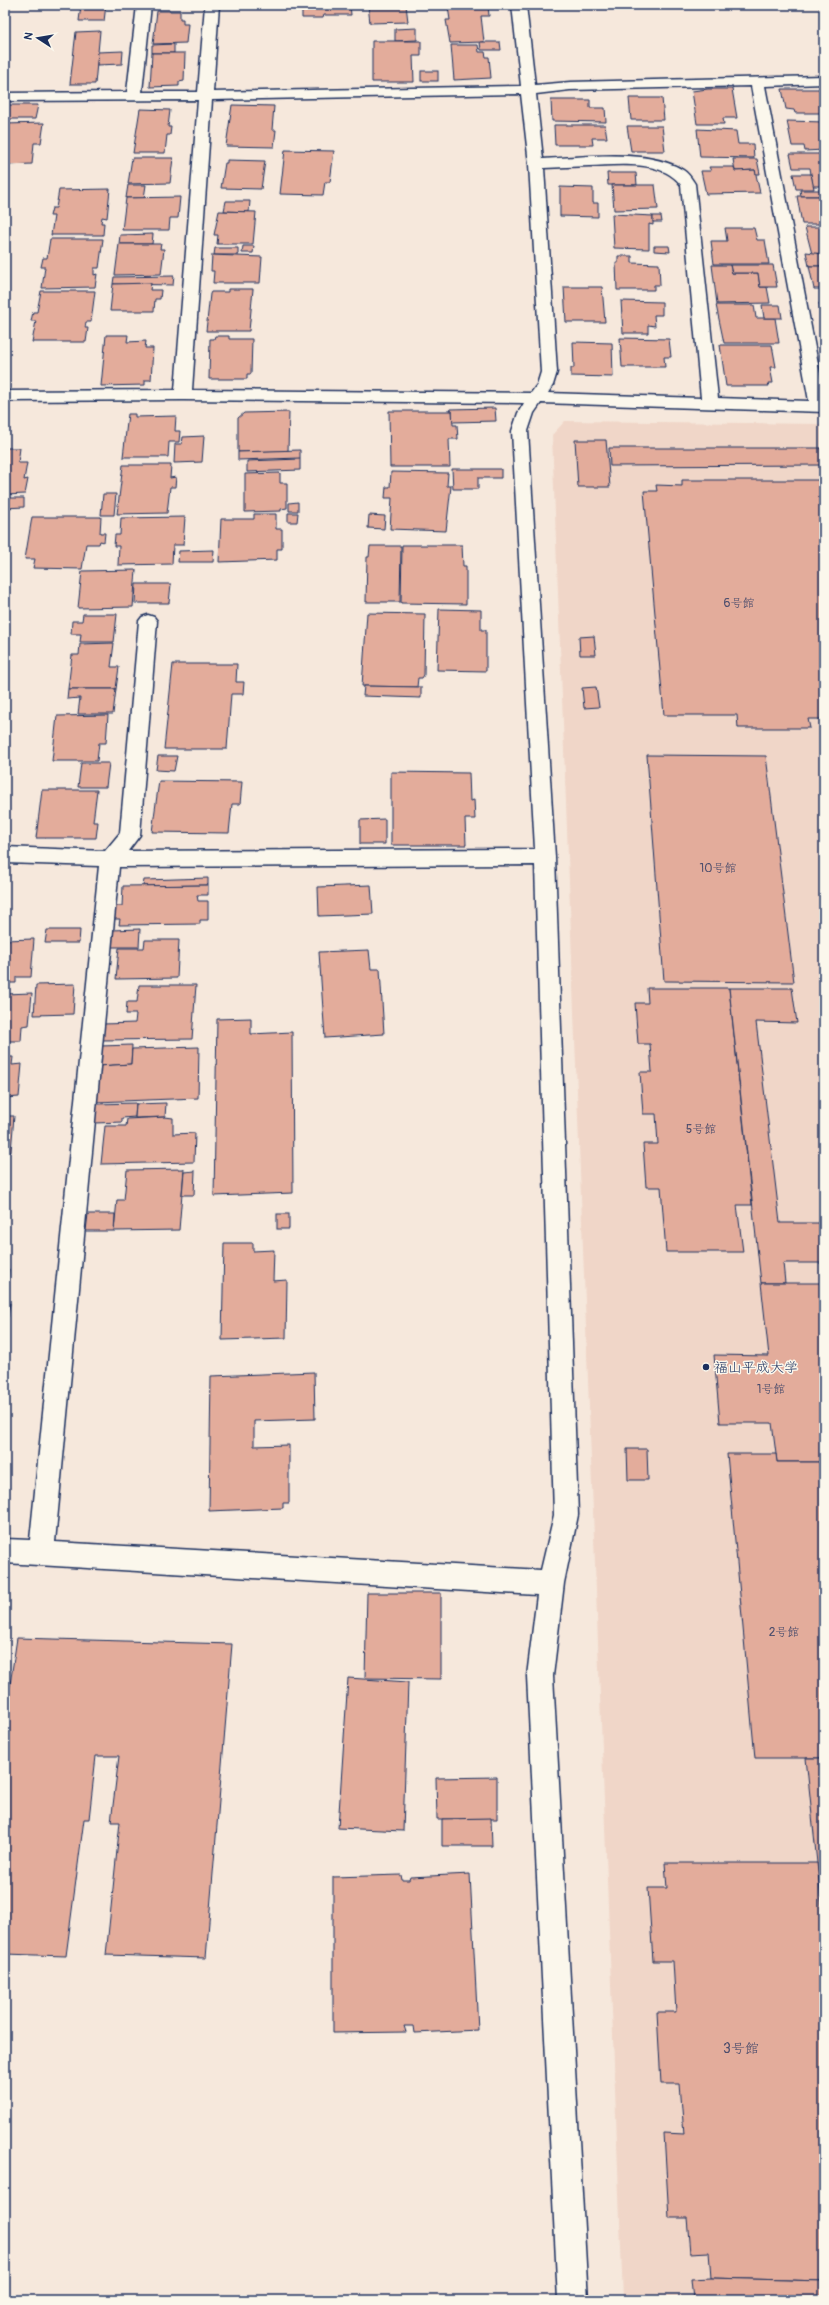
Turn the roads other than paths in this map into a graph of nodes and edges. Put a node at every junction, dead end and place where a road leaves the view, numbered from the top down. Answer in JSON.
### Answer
{"nodes":[{"id":1,"x":144,"y":5,"type":"edge"},
{"id":2,"x":212,"y":5,"type":"edge"},
{"id":3,"x":519,"y":5,"type":"edge"},
{"id":4,"x":824,"y":80,"type":"edge"},
{"id":5,"x":757,"y":82,"type":"junction"},
{"id":6,"x":528,"y":90,"type":"junction"},
{"id":7,"x":134,"y":96,"type":"junction"},
{"id":8,"x":204,"y":96,"type":"junction"},
{"id":9,"x":5,"y":97,"type":"edge"},
{"id":10,"x":536,"y":164,"type":"junction"},
{"id":11,"x":184,"y":395,"type":"junction"},
{"id":12,"x":5,"y":396,"type":"edge"},
{"id":13,"x":536,"y":398,"type":"junction"},
{"id":14,"x":710,"y":404,"type":"junction"},
{"id":15,"x":821,"y":407,"type":"edge"},
{"id":16,"x":148,"y":621,"type":"dead end"},
{"id":17,"x":5,"y":855,"type":"edge"},
{"id":18,"x":545,"y":857,"type":"junction"},
{"id":19,"x":110,"y":859,"type":"junction"},
{"id":20,"x":5,"y":1551,"type":"edge"},
{"id":21,"x":42,"y":1553,"type":"junction"},
{"id":22,"x":551,"y":1583,"type":"junction"},
{"id":23,"x":573,"y":2300,"type":"edge"}],
"edges":[{"from":1,"to":7,"type":"street"},
{"from":2,"to":8,"type":"street"},
{"from":3,"to":6,"type":"street"},
{"from":4,"to":5,"type":"street"},
{"from":5,"to":6,"type":"street"},
{"from":5,"to":15,"type":"street"},
{"from":6,"to":8,"type":"street"},
{"from":6,"to":10,"type":"street"},
{"from":7,"to":8,"type":"street"},
{"from":7,"to":9,"type":"street"},
{"from":8,"to":11,"type":"street"},
{"from":10,"to":13,"type":"street"},
{"from":10,"to":14,"type":"street"},
{"from":11,"to":12,"type":"street"},
{"from":11,"to":13,"type":"street"},
{"from":13,"to":14,"type":"street"},
{"from":13,"to":18,"type":"street"},
{"from":14,"to":15,"type":"street"},
{"from":16,"to":19,"type":"street"},
{"from":17,"to":19,"type":"street"},
{"from":18,"to":19,"type":"street"},
{"from":18,"to":22,"type":"street"},
{"from":19,"to":21,"type":"street"},
{"from":20,"to":21,"type":"street"},
{"from":21,"to":22,"type":"street"},
{"from":22,"to":23,"type":"street"}]}
